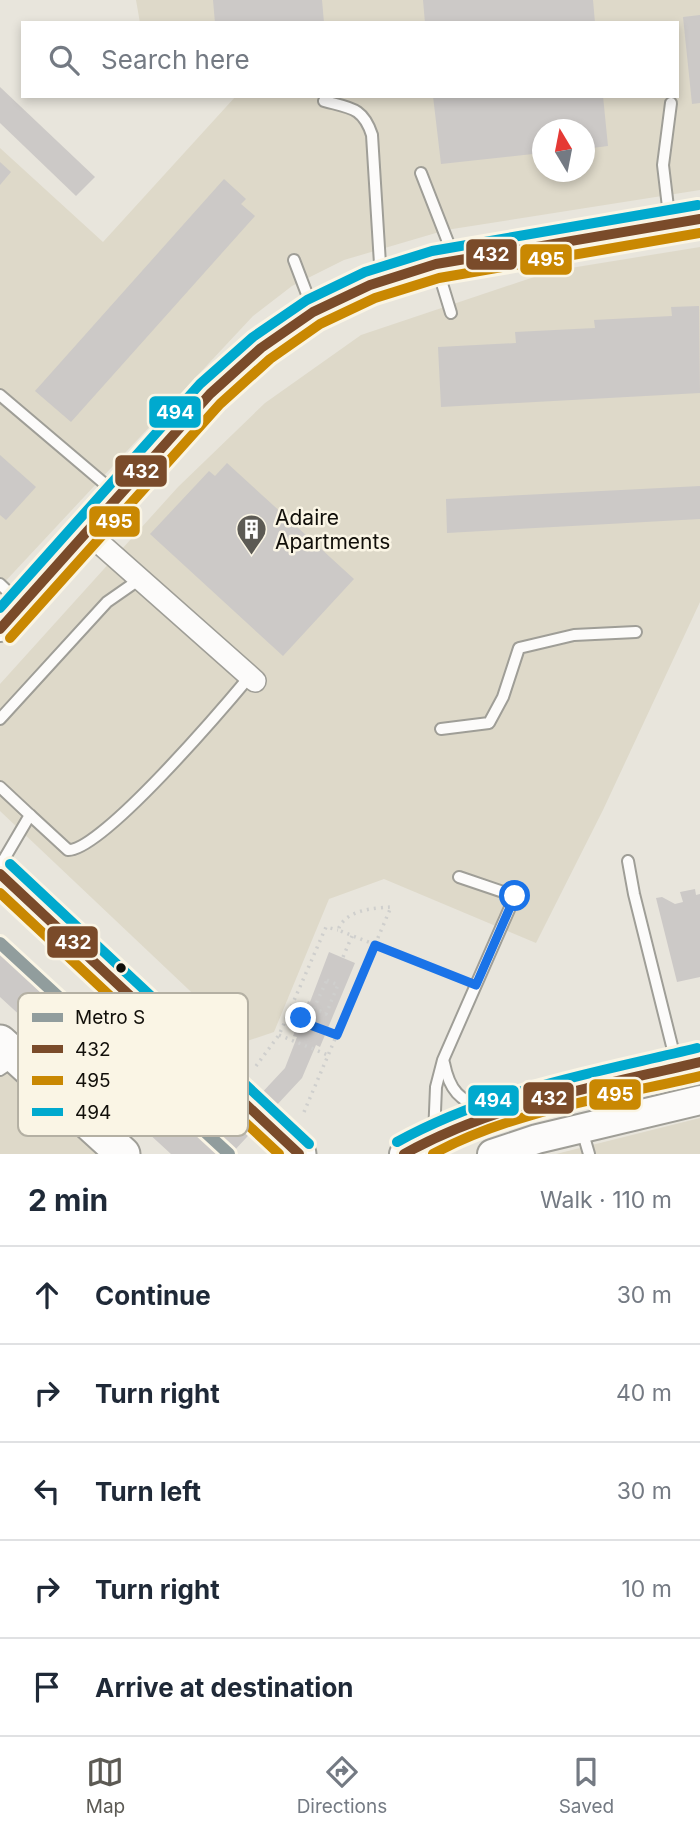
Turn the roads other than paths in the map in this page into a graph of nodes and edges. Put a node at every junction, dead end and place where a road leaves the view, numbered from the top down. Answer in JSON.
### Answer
{"nodes":[{"id":1,"x":324,"y":102,"type":"dead end"},
{"id":2,"x":671,"y":103,"type":"dead end"},
{"id":3,"x":421,"y":173,"type":"dead end"},
{"id":4,"x":700,"y":219,"type":"edge"},
{"id":5,"x":670,"y":224,"type":"junction"},
{"id":6,"x":293,"y":260,"type":"dead end"},
{"id":7,"x":445,"y":262,"type":"junction"},
{"id":8,"x":381,"y":280,"type":"junction"},
{"id":9,"x":313,"y":310,"type":"junction"},
{"id":10,"x":451,"y":313,"type":"dead end"},
{"id":11,"x":0,"y":395,"type":"edge"},
{"id":12,"x":119,"y":496,"type":"junction"},
{"id":13,"x":86,"y":532,"type":"junction"},
{"id":14,"x":140,"y":579,"type":"junction"},
{"id":15,"x":0,"y":584,"type":"edge"},
{"id":16,"x":22,"y":605,"type":"junction"},
{"id":17,"x":0,"y":629,"type":"edge"},
{"id":18,"x":636,"y":632,"type":"dead end"},
{"id":19,"x":253,"y":679,"type":"joint"},
{"id":20,"x":0,"y":719,"type":"edge"},
{"id":21,"x":441,"y":729,"type":"dead end"},
{"id":22,"x":0,"y":787,"type":"edge"},
{"id":23,"x":30,"y":815,"type":"junction"},
{"id":24,"x":628,"y":861,"type":"dead end"},
{"id":25,"x":0,"y":866,"type":"edge"},
{"id":26,"x":0,"y":874,"type":"edge"},
{"id":27,"x":459,"y":877,"type":"dead end"},
{"id":28,"x":127,"y":993,"type":"edge"},
{"id":29,"x":443,"y":1060,"type":"junction"},
{"id":30,"x":689,"y":1065,"type":"edge"},
{"id":31,"x":700,"y":1100,"type":"edge"},
{"id":32,"x":248,"y":1106,"type":"edge"},
{"id":33,"x":489,"y":1114,"type":"junction"},
{"id":34,"x":96,"y":1136,"type":"edge"},
{"id":35,"x":433,"y":1138,"type":"junction"},
{"id":36,"x":585,"y":1141,"type":"edge"},
{"id":37,"x":113,"y":1151,"type":"edge"},
{"id":38,"x":299,"y":1154,"type":"edge"},
{"id":39,"x":404,"y":1154,"type":"edge"},
{"id":40,"x":492,"y":1154,"type":"edge"}],
"edges":[{"from":1,"to":8,"type":"lane"},
{"from":2,"to":5,"type":"lane"},
{"from":3,"to":7,"type":"lane"},
{"from":4,"to":5,"type":"street"},
{"from":5,"to":7,"type":"street"},
{"from":6,"to":9,"type":"lane"},
{"from":7,"to":8,"type":"street"},
{"from":7,"to":10,"type":"lane"},
{"from":8,"to":9,"type":"street"},
{"from":9,"to":12,"type":"street"},
{"from":11,"to":12,"type":"lane"},
{"from":12,"to":13,"type":"street"},
{"from":13,"to":14,"type":"street"},
{"from":13,"to":16,"type":"street"},
{"from":14,"to":19,"type":"street"},
{"from":14,"to":20,"type":"lane"},
{"from":15,"to":16,"type":"lane"},
{"from":16,"to":17,"type":"street"},
{"from":18,"to":21,"type":"lane"},
{"from":19,"to":23,"type":"lane"},
{"from":22,"to":23,"type":"lane"},
{"from":23,"to":25,"type":"lane"},
{"from":24,"to":30,"type":"lane"},
{"from":26,"to":28,"type":"highway"},
{"from":27,"to":29,"type":"lane"},
{"from":29,"to":33,"type":"lane"},
{"from":29,"to":35,"type":"lane"},
{"from":30,"to":33,"type":"main road"},
{"from":31,"to":36,"type":"main road"},
{"from":32,"to":38,"type":"highway"},
{"from":33,"to":35,"type":"main road"},
{"from":34,"to":37,"type":"highway"},
{"from":35,"to":39,"type":"main road"},
{"from":36,"to":40,"type":"main road"}]}
